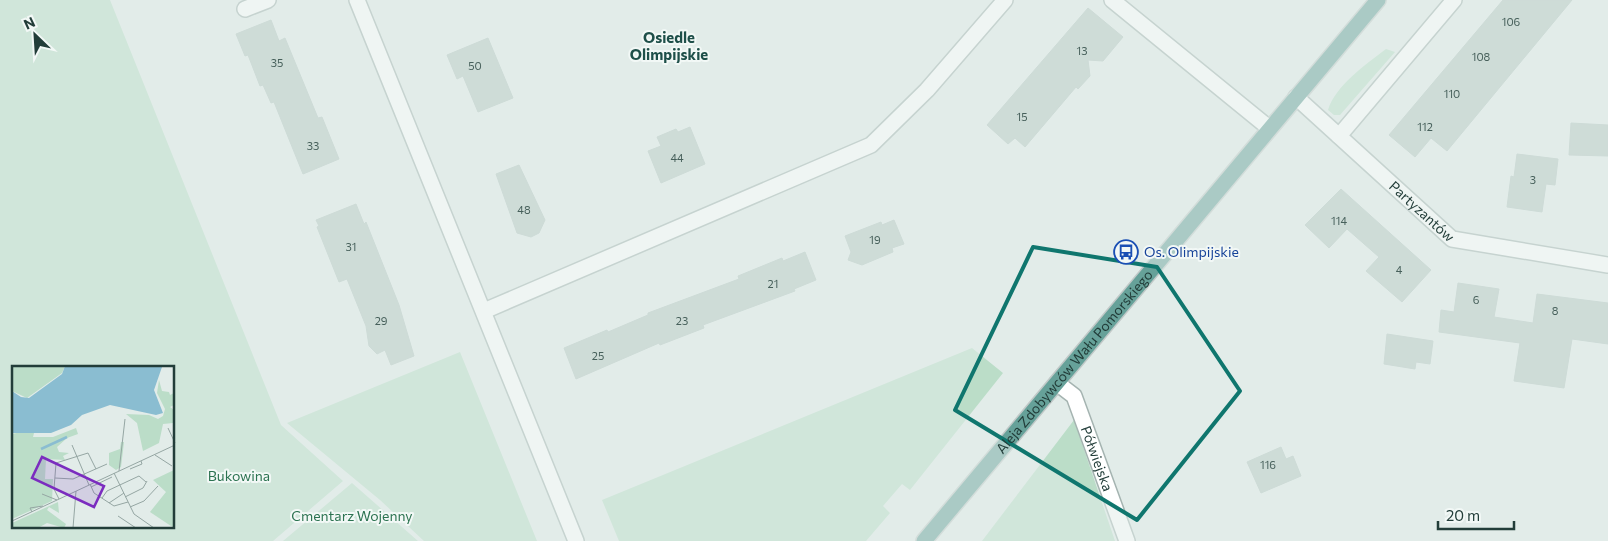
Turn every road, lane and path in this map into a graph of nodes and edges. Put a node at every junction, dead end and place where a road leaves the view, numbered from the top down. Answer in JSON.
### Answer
{"nodes":[{"id":1,"x":268,"y":0,"type":"edge"},
{"id":2,"x":357,"y":0,"type":"edge"},
{"id":3,"x":1005,"y":0,"type":"edge"},
{"id":4,"x":1112,"y":0,"type":"edge"},
{"id":5,"x":1378,"y":0,"type":"edge"},
{"id":6,"x":1454,"y":0,"type":"edge"},
{"id":7,"x":245,"y":8,"type":"dead end"},
{"id":8,"x":1296,"y":97,"type":"junction"},
{"id":9,"x":1269,"y":128,"type":"junction"},
{"id":10,"x":1339,"y":136,"type":"junction"},
{"id":11,"x":1608,"y":264,"type":"edge"},
{"id":12,"x":484,"y":312,"type":"junction"},
{"id":13,"x":1057,"y":383,"type":"junction"},
{"id":14,"x":576,"y":541,"type":"edge"},
{"id":15,"x":924,"y":541,"type":"edge"},
{"id":16,"x":1127,"y":541,"type":"edge"}],
"edges":[{"from":1,"to":7,"type":"street"},
{"from":2,"to":12,"type":"street"},
{"from":3,"to":12,"type":"street"},
{"from":4,"to":9,"type":"street"},
{"from":5,"to":8,"type":"main road","name":"Aleja Zdobywców Wału Pomorskiego"},
{"from":6,"to":10,"type":"street"},
{"from":8,"to":9,"type":"main road","name":"Aleja Zdobywców Wału Pomorskiego"},
{"from":8,"to":10,"type":"street","name":"Partyzantów"},
{"from":9,"to":13,"type":"main road","name":"Aleja Zdobywców Wału Pomorskiego"},
{"from":10,"to":11,"type":"street","name":"Partyzantów"},
{"from":12,"to":14,"type":"street"},
{"from":13,"to":15,"type":"main road","name":"Aleja Zdobywców Wału Pomorskiego"},
{"from":13,"to":16,"type":"street","name":"Półwiejska"}]}
